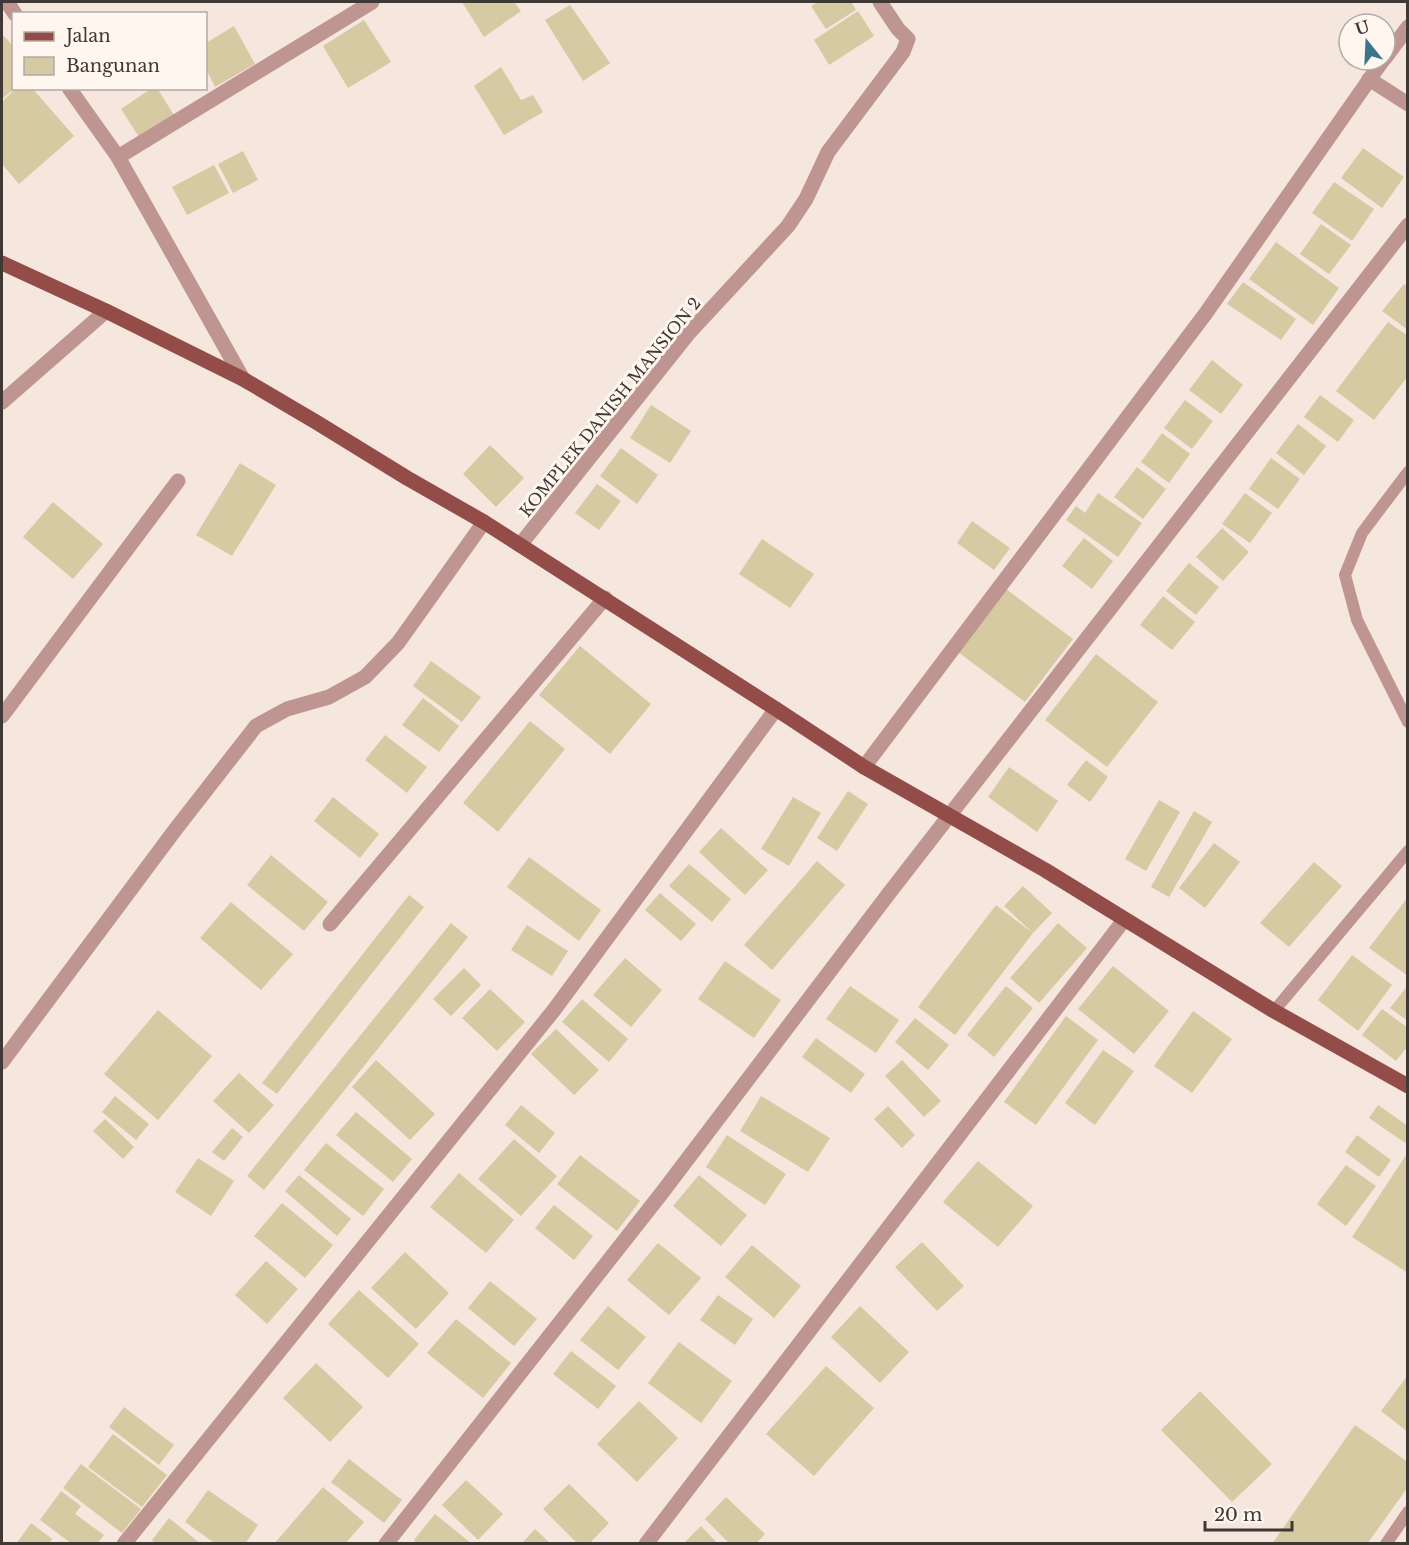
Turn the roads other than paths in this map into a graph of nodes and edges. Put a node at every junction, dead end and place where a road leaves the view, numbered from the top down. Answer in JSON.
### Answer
{"nodes":[{"id":1,"x":372,"y":2,"type":"edge"},
{"id":2,"x":880,"y":2,"type":"edge"},
{"id":3,"x":1407,"y":27,"type":"edge"},
{"id":4,"x":1397,"y":41,"type":"edge"},
{"id":5,"x":1374,"y":72,"type":"edge"},
{"id":6,"x":1369,"y":79,"type":"junction"},
{"id":7,"x":70,"y":90,"type":"edge"},
{"id":8,"x":1407,"y":105,"type":"edge"},
{"id":9,"x":118,"y":157,"type":"junction"},
{"id":10,"x":1407,"y":225,"type":"edge"},
{"id":11,"x":2,"y":263,"type":"edge"},
{"id":12,"x":106,"y":311,"type":"junction"},
{"id":13,"x":243,"y":379,"type":"junction"},
{"id":14,"x":2,"y":402,"type":"edge"},
{"id":15,"x":1407,"y":472,"type":"edge"},
{"id":16,"x":178,"y":481,"type":"dead end"},
{"id":17,"x":484,"y":522,"type":"junction"},
{"id":18,"x":520,"y":545,"type":"junction"},
{"id":19,"x":605,"y":598,"type":"junction"},
{"id":20,"x":776,"y":709,"type":"junction"},
{"id":21,"x":2,"y":716,"type":"edge"},
{"id":22,"x":1407,"y":722,"type":"edge"},
{"id":23,"x":864,"y":767,"type":"junction"},
{"id":24,"x":949,"y":816,"type":"junction"},
{"id":25,"x":1407,"y":851,"type":"edge"},
{"id":26,"x":1124,"y":920,"type":"junction"},
{"id":27,"x":330,"y":924,"type":"dead end"},
{"id":28,"x":1274,"y":1011,"type":"junction"},
{"id":29,"x":2,"y":1062,"type":"edge"},
{"id":30,"x":1407,"y":1086,"type":"edge"},
{"id":31,"x":1407,"y":1512,"type":"edge"},
{"id":32,"x":124,"y":1544,"type":"edge"},
{"id":33,"x":386,"y":1544,"type":"edge"},
{"id":34,"x":646,"y":1544,"type":"edge"},
{"id":35,"x":1386,"y":1544,"type":"edge"}],
"edges":[{"from":1,"to":9,"type":"street"},
{"from":2,"to":18,"type":"street","name":"KOMPLEK DANISH MANSION 2"},
{"from":3,"to":4,"type":"street"},
{"from":5,"to":6,"type":"street"},
{"from":6,"to":8,"type":"street"},
{"from":6,"to":23,"type":"street"},
{"from":7,"to":9,"type":"street"},
{"from":9,"to":13,"type":"street"},
{"from":10,"to":24,"type":"street"},
{"from":11,"to":12,"type":"main road"},
{"from":12,"to":13,"type":"main road"},
{"from":12,"to":14,"type":"street"},
{"from":13,"to":17,"type":"main road"},
{"from":15,"to":22,"type":"lane"},
{"from":16,"to":21,"type":"street"},
{"from":17,"to":18,"type":"main road"},
{"from":17,"to":29,"type":"street"},
{"from":18,"to":19,"type":"main road"},
{"from":19,"to":20,"type":"main road"},
{"from":19,"to":27,"type":"street"},
{"from":20,"to":23,"type":"main road"},
{"from":20,"to":32,"type":"street"},
{"from":23,"to":24,"type":"main road"},
{"from":24,"to":26,"type":"main road"},
{"from":24,"to":33,"type":"street"},
{"from":25,"to":28,"type":"lane"},
{"from":26,"to":28,"type":"main road"},
{"from":26,"to":34,"type":"street"},
{"from":28,"to":30,"type":"main road"},
{"from":31,"to":35,"type":"lane"}]}
